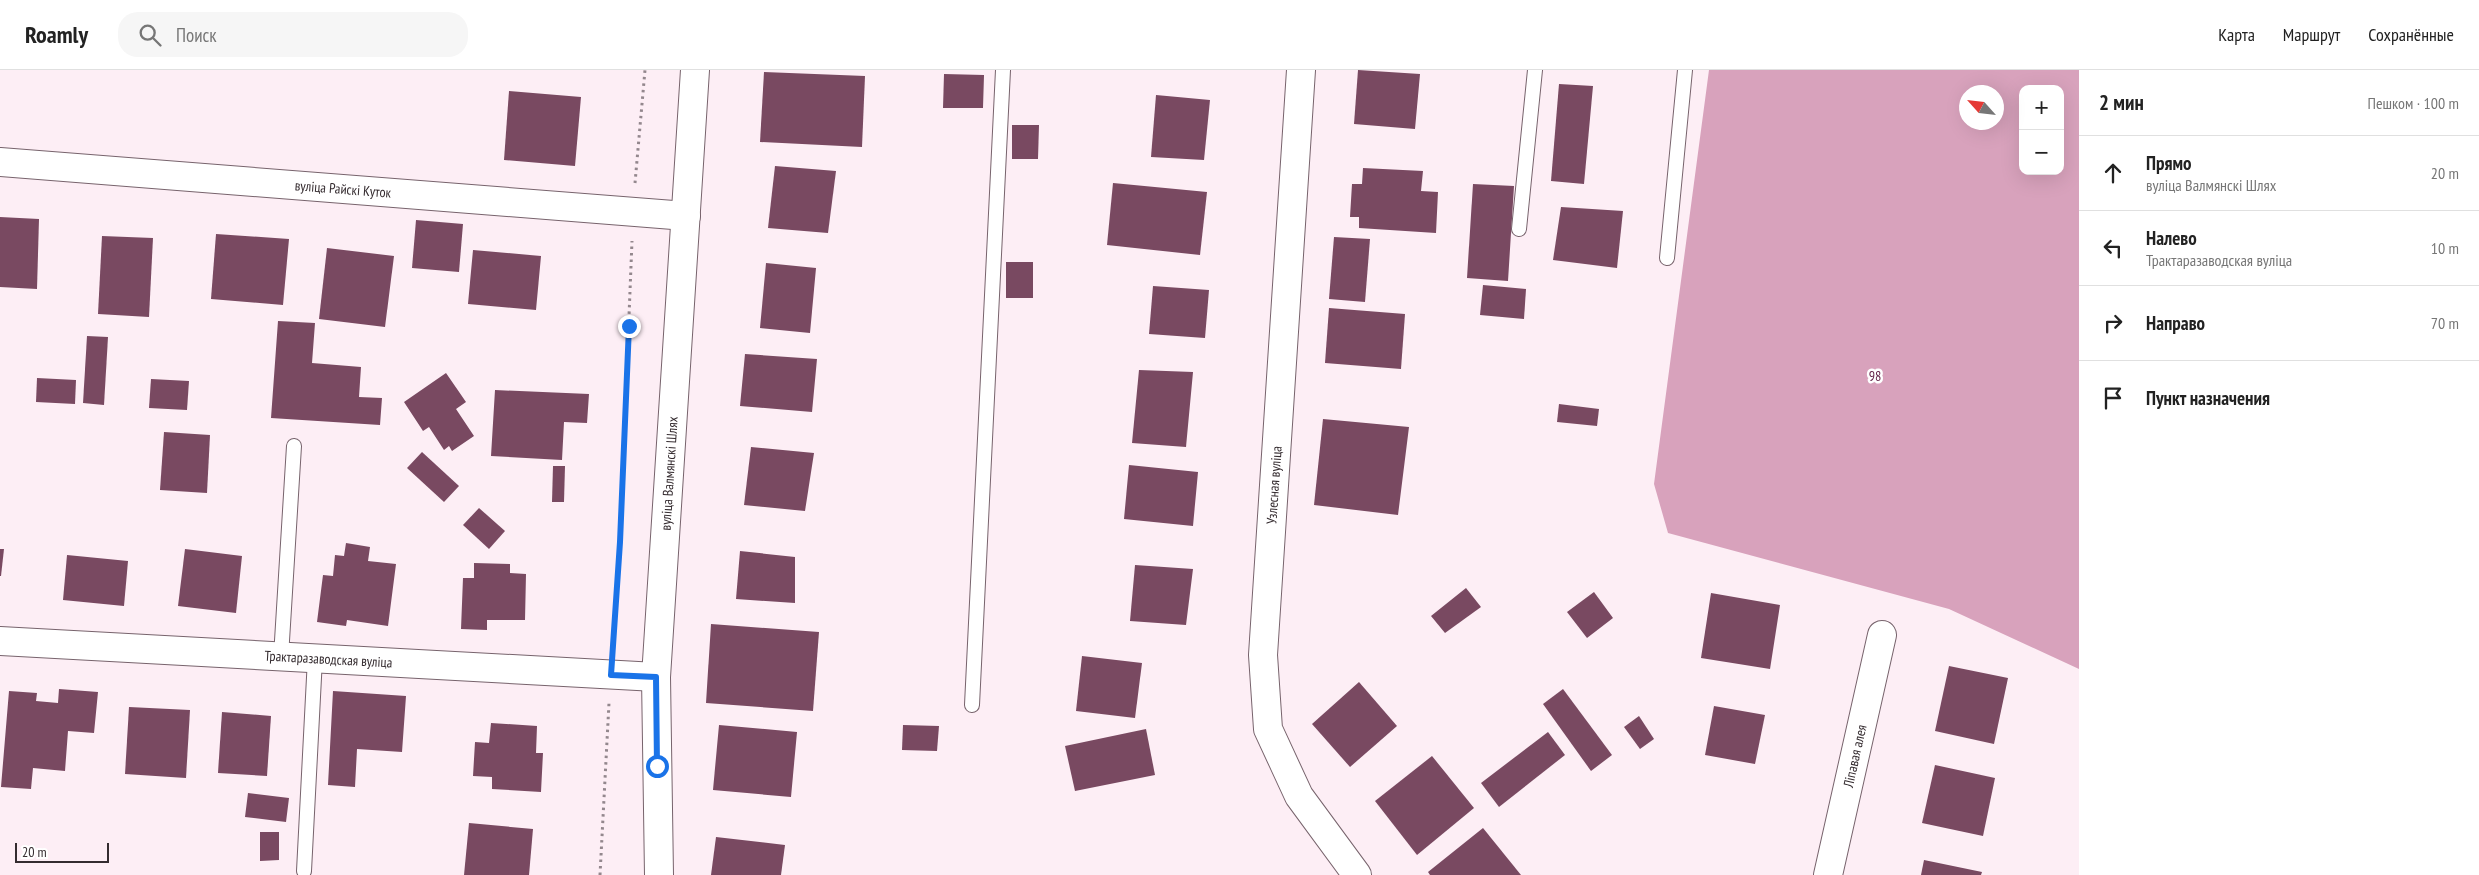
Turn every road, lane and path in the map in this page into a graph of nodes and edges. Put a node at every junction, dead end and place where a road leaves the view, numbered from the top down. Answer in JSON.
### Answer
{"nodes":[{"id":1,"x":645,"y":70,"type":"edge"},
{"id":2,"x":695,"y":70,"type":"edge"},
{"id":3,"x":1003,"y":70,"type":"edge"},
{"id":4,"x":1301,"y":70,"type":"edge"},
{"id":5,"x":1535,"y":70,"type":"edge"},
{"id":6,"x":1685,"y":70,"type":"edge"},
{"id":7,"x":0,"y":162,"type":"edge"},
{"id":8,"x":632,"y":212,"type":"junction"},
{"id":9,"x":686,"y":216,"type":"junction"},
{"id":10,"x":1519,"y":229,"type":"dead end"},
{"id":11,"x":1667,"y":258,"type":"dead end"},
{"id":12,"x":294,"y":446,"type":"dead end"},
{"id":13,"x":1882,"y":635,"type":"dead end"},
{"id":14,"x":0,"y":642,"type":"edge"},
{"id":15,"x":281,"y":656,"type":"junction"},
{"id":16,"x":315,"y":658,"type":"junction"},
{"id":17,"x":611,"y":675,"type":"junction"},
{"id":18,"x":656,"y":677,"type":"junction"},
{"id":19,"x":972,"y":705,"type":"dead end"},
{"id":20,"x":304,"y":871,"type":"dead end"},
{"id":21,"x":600,"y":875,"type":"edge"},
{"id":22,"x":659,"y":875,"type":"edge"},
{"id":23,"x":1357,"y":875,"type":"edge"},
{"id":24,"x":1828,"y":875,"type":"edge"}],
"edges":[{"from":1,"to":8,"type":"path"},
{"from":2,"to":9,"type":"street","name":"вуліца Валмянскі Шлях"},
{"from":3,"to":19,"type":"lane"},
{"from":4,"to":23,"type":"street","name":"Узлесная вуліца"},
{"from":5,"to":10,"type":"lane"},
{"from":6,"to":11,"type":"lane"},
{"from":7,"to":8,"type":"street","name":"вуліца Райскі Куток"},
{"from":8,"to":9,"type":"street","name":"вуліца Райскі Куток"},
{"from":8,"to":17,"type":"path"},
{"from":9,"to":18,"type":"street","name":"вуліца Валмянскі Шлях"},
{"from":12,"to":15,"type":"lane"},
{"from":13,"to":24,"type":"street","name":"Ліпавая алея"},
{"from":14,"to":15,"type":"street","name":"Трактаразаводская вуліца"},
{"from":15,"to":16,"type":"street","name":"Трактаразаводская вуліца"},
{"from":16,"to":17,"type":"street","name":"Трактаразаводская вуліца"},
{"from":16,"to":20,"type":"lane"},
{"from":17,"to":18,"type":"street","name":"Трактаразаводская вуліца"},
{"from":17,"to":21,"type":"path"},
{"from":18,"to":22,"type":"street","name":"вуліца Валмянскі Шлях"}]}
